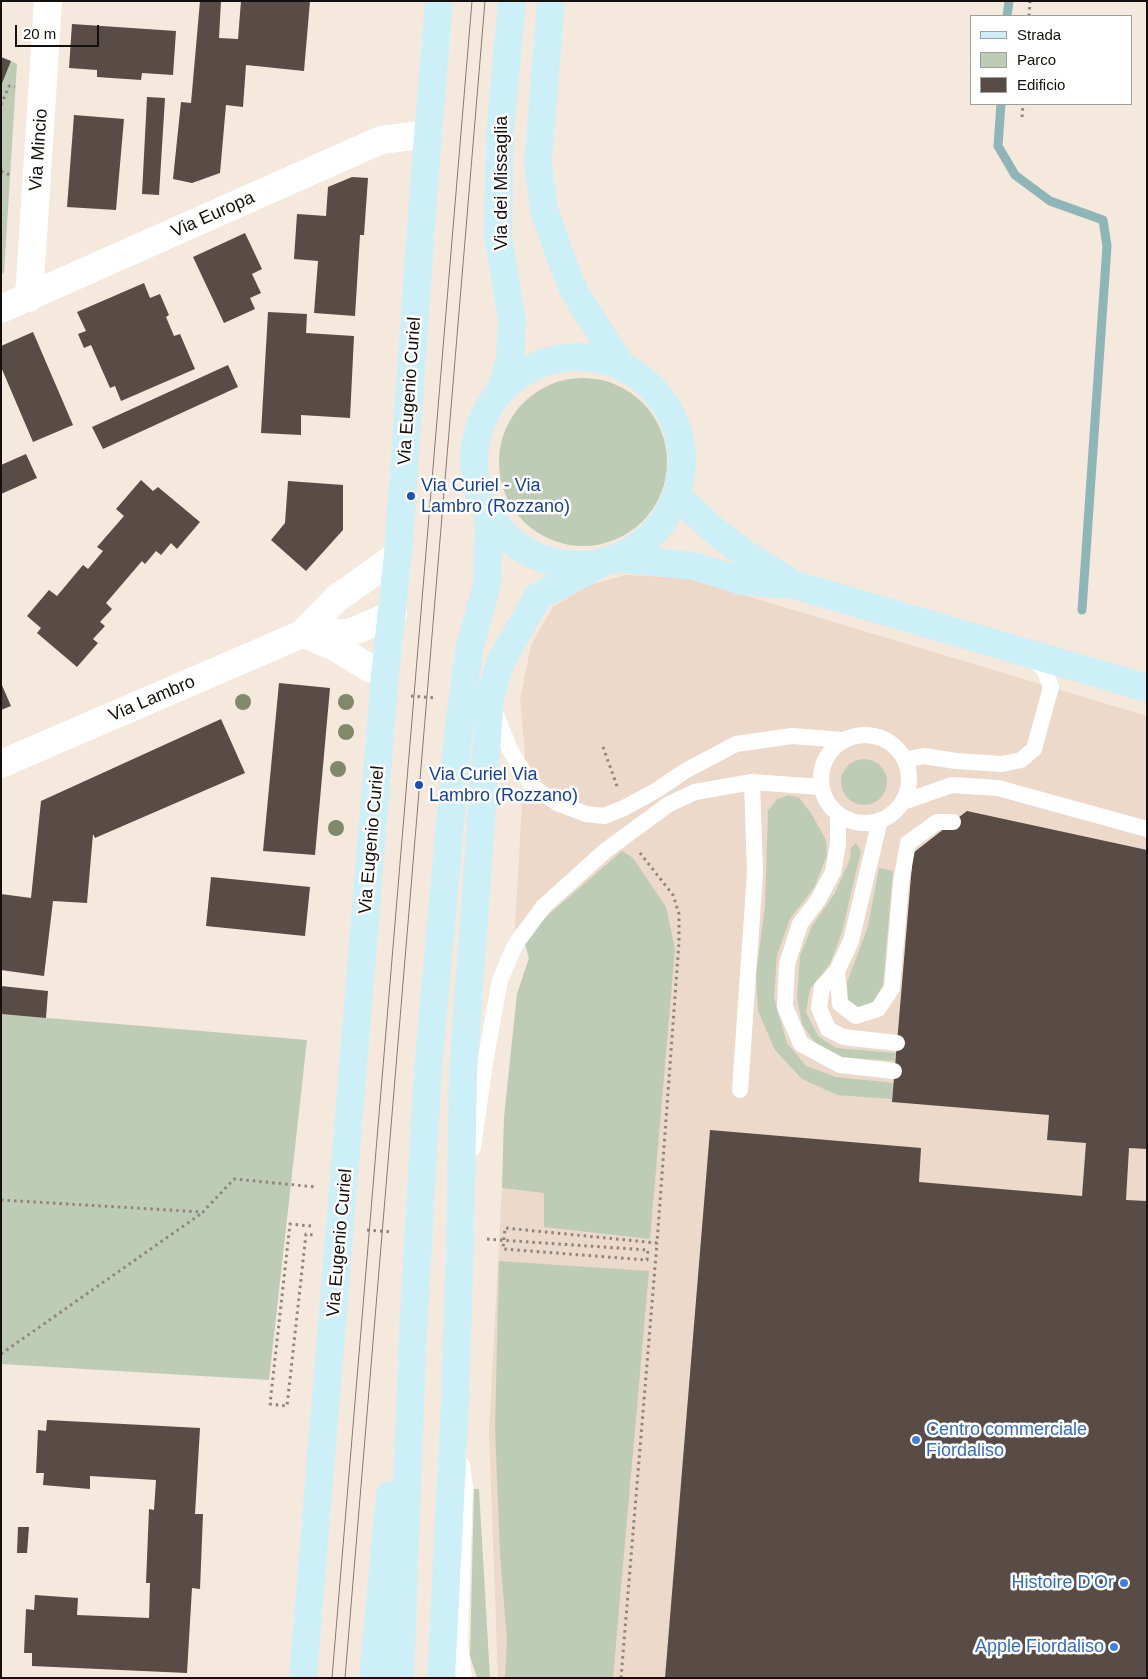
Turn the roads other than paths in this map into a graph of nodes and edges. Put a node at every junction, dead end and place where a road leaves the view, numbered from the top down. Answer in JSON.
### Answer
{"nodes":[{"id":1,"x":48,"y":1,"type":"edge"},
{"id":2,"x":439,"y":1,"type":"edge"},
{"id":3,"x":512,"y":1,"type":"edge"},
{"id":4,"x":551,"y":1,"type":"edge"},
{"id":5,"x":428,"y":134,"type":"junction"},
{"id":6,"x":28,"y":298,"type":"junction"},
{"id":7,"x":1,"y":309,"type":"edge"},
{"id":8,"x":622,"y":367,"type":"junction"},
{"id":9,"x":499,"y":393,"type":"junction"},
{"id":10,"x":677,"y":496,"type":"junction"},
{"id":11,"x":489,"y":516,"type":"junction"},
{"id":12,"x":398,"y":555,"type":"junction"},
{"id":13,"x":609,"y":560,"type":"junction"},
{"id":14,"x":795,"y":585,"type":"junction"},
{"id":15,"x":393,"y":613,"type":"junction"},
{"id":16,"x":302,"y":634,"type":"junction"},
{"id":17,"x":1022,"y":651,"type":"junction"},
{"id":18,"x":385,"y":674,"type":"junction"},
{"id":19,"x":1147,"y":688,"type":"edge"},
{"id":20,"x":490,"y":697,"type":"junction"},
{"id":21,"x":843,"y":740,"type":"junction"},
{"id":22,"x":905,"y":760,"type":"junction"},
{"id":23,"x":1,"y":764,"type":"edge"},
{"id":24,"x":752,"y":782,"type":"junction"},
{"id":25,"x":822,"y":787,"type":"junction"},
{"id":26,"x":903,"y":802,"type":"junction"},
{"id":27,"x":838,"y":814,"type":"junction"},
{"id":28,"x":880,"y":820,"type":"junction"},
{"id":29,"x":953,"y":822,"type":"dead end"},
{"id":30,"x":1147,"y":829,"type":"edge"},
{"id":31,"x":837,"y":971,"type":"junction"},
{"id":32,"x":897,"y":1043,"type":"dead end"},
{"id":33,"x":894,"y":1071,"type":"dead end"},
{"id":34,"x":740,"y":1090,"type":"dead end"},
{"id":35,"x":460,"y":1245,"type":"junction"},
{"id":36,"x":413,"y":1330,"type":"junction"},
{"id":37,"x":454,"y":1402,"type":"junction"},
{"id":38,"x":460,"y":1646,"type":"junction"},
{"id":39,"x":304,"y":1678,"type":"edge"},
{"id":40,"x":373,"y":1678,"type":"edge"},
{"id":41,"x":400,"y":1678,"type":"edge"},
{"id":42,"x":441,"y":1678,"type":"edge"},
{"id":43,"x":459,"y":1678,"type":"edge"},
{"id":44,"x":464,"y":1678,"type":"edge"}],
"edges":[{"from":1,"to":6,"type":"street","name":"Via Mincio"},
{"from":2,"to":5,"type":"main road","name":"Via Eugenio Curiel"},
{"from":3,"to":9,"type":"main road","name":"Via dei Missaglia"},
{"from":4,"to":8,"type":"main road","name":"Via dei Missaglia"},
{"from":5,"to":6,"type":"street","name":"Via Europa"},
{"from":5,"to":12,"type":"main road","name":"Via Eugenio Curiel"},
{"from":6,"to":7,"type":"street","name":"Via Europa"},
{"from":8,"to":9,"type":"main road","name":"Via dei Missaglia"},
{"from":8,"to":10,"type":"main road","name":"Via dei Missaglia"},
{"from":9,"to":11,"type":"main road","name":"Via dei Missaglia"},
{"from":10,"to":13,"type":"main road","name":"Via dei Missaglia"},
{"from":10,"to":14,"type":"main road"},
{"from":11,"to":13,"type":"main road","name":"Via dei Missaglia"},
{"from":11,"to":36,"type":"main road"},
{"from":12,"to":15,"type":"main road","name":"Via Eugenio Curiel"},
{"from":12,"to":16,"type":"street"},
{"from":13,"to":14,"type":"main road"},
{"from":13,"to":20,"type":"main road"},
{"from":14,"to":17,"type":"main road"},
{"from":15,"to":16,"type":"street"},
{"from":15,"to":18,"type":"main road","name":"Via Eugenio Curiel"},
{"from":16,"to":18,"type":"street"},
{"from":16,"to":23,"type":"street","name":"Via Lambro"},
{"from":17,"to":19,"type":"main road"},
{"from":17,"to":22,"type":"lane"},
{"from":18,"to":39,"type":"main road","name":"Via Eugenio Curiel"},
{"from":20,"to":21,"type":"lane"},
{"from":20,"to":35,"type":"main road"},
{"from":21,"to":22,"type":"lane"},
{"from":21,"to":25,"type":"lane"},
{"from":22,"to":26,"type":"lane"},
{"from":24,"to":25,"type":"lane"},
{"from":24,"to":34,"type":"lane"},
{"from":24,"to":35,"type":"lane"},
{"from":25,"to":27,"type":"lane"},
{"from":26,"to":28,"type":"lane"},
{"from":26,"to":30,"type":"lane"},
{"from":27,"to":28,"type":"lane"},
{"from":27,"to":33,"type":"lane"},
{"from":28,"to":31,"type":"lane"},
{"from":29,"to":31,"type":"lane"},
{"from":31,"to":32,"type":"lane"},
{"from":35,"to":37,"type":"main road"},
{"from":36,"to":40,"type":"main road"},
{"from":36,"to":41,"type":"main road"},
{"from":37,"to":38,"type":"lane"},
{"from":37,"to":42,"type":"main road"},
{"from":38,"to":43,"type":"main road"},
{"from":38,"to":44,"type":"lane"}]}
